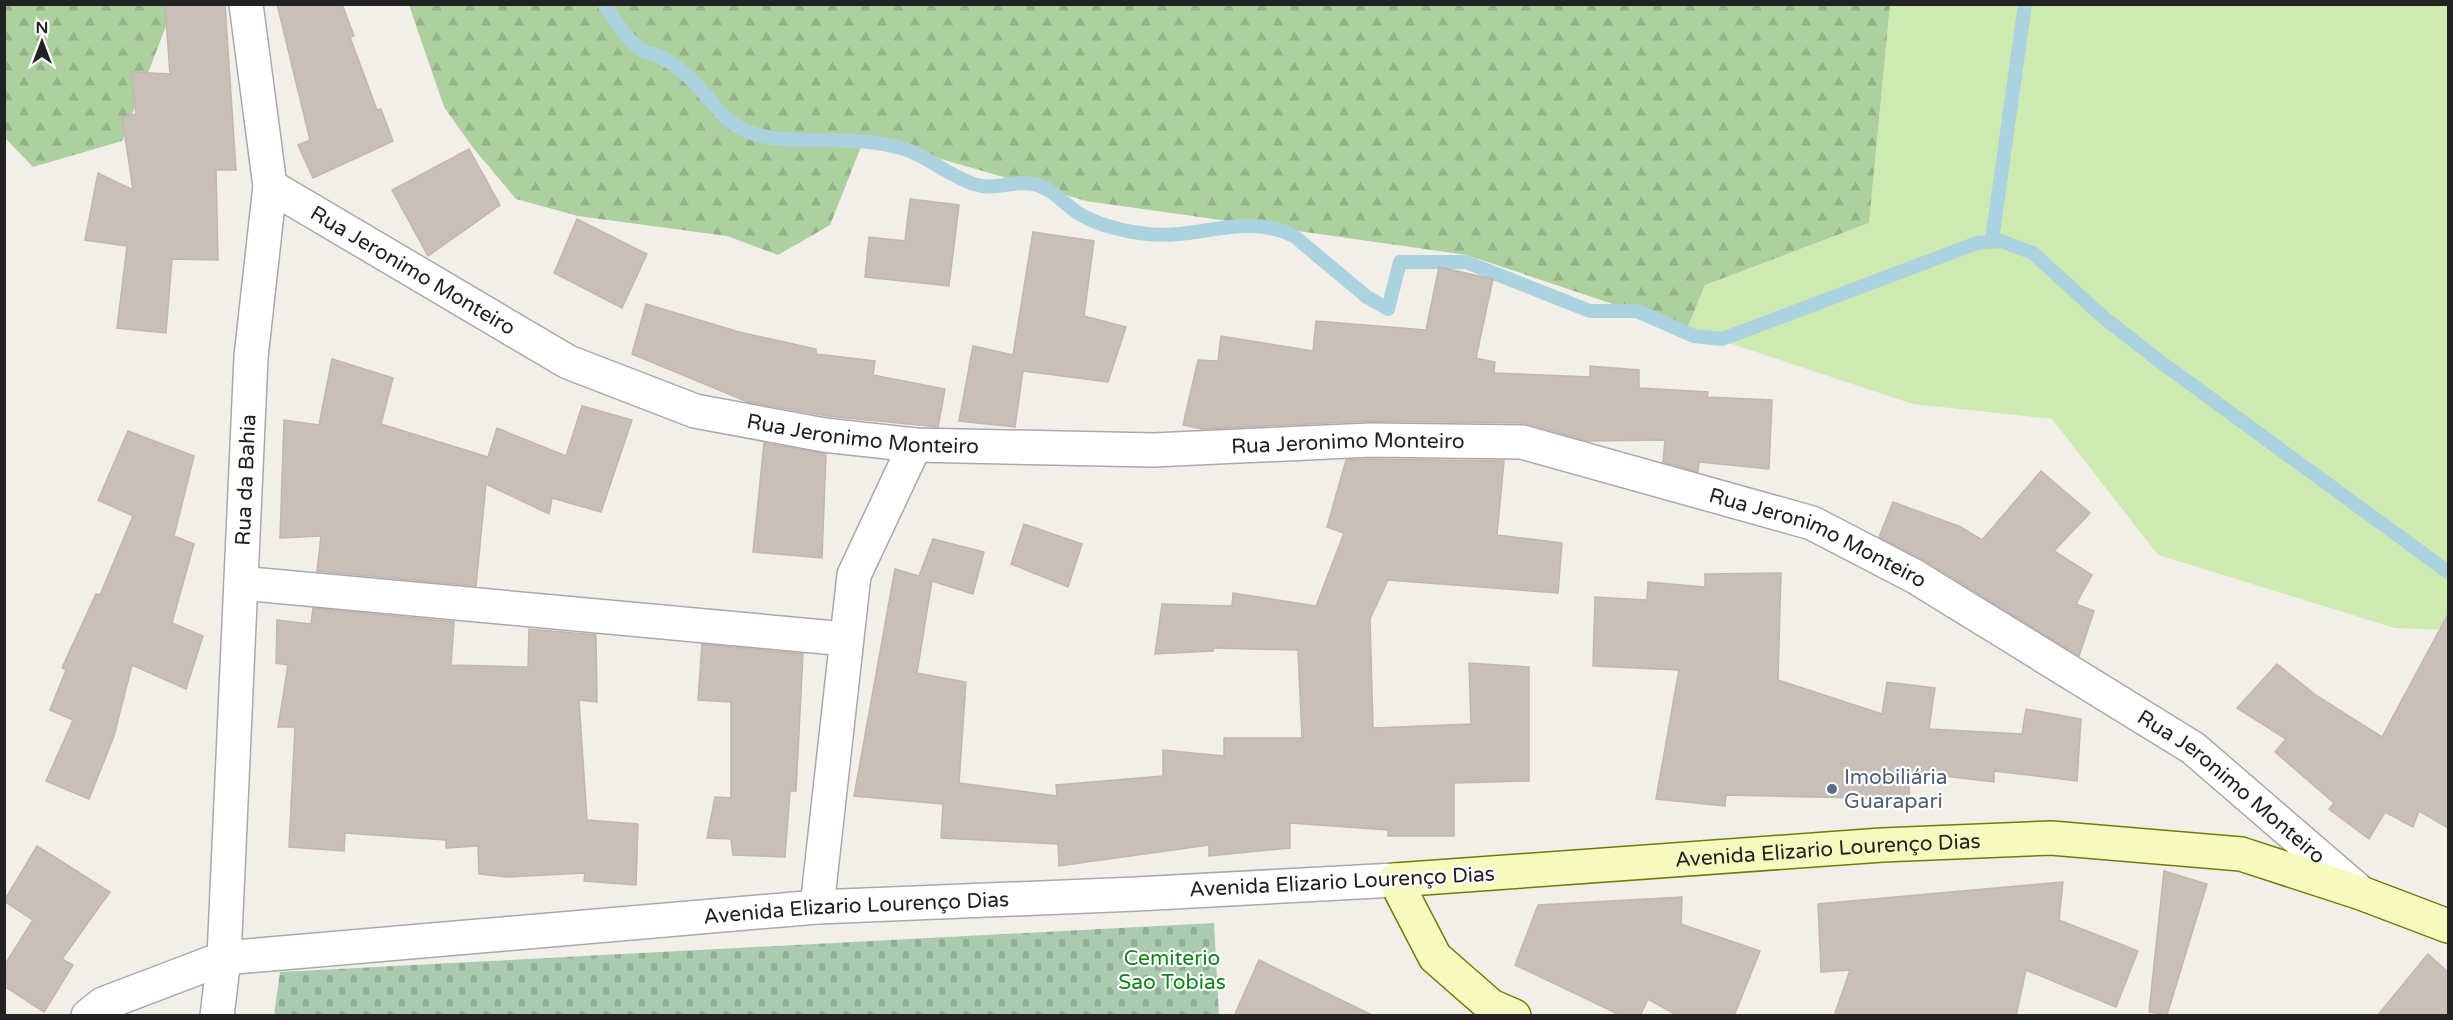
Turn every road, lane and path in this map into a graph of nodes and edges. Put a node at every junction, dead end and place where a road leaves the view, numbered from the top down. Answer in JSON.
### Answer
{"nodes":[{"id":1,"x":246,"y":4,"type":"edge"},
{"id":2,"x":270,"y":186,"type":"junction"},
{"id":3,"x":915,"y":446,"type":"junction"},
{"id":4,"x":241,"y":583,"type":"junction"},
{"id":5,"x":846,"y":639,"type":"junction"},
{"id":6,"x":1395,"y":880,"type":"junction"},
{"id":7,"x":2361,"y":893,"type":"junction"},
{"id":8,"x":817,"y":907,"type":"junction"},
{"id":9,"x":2448,"y":926,"type":"edge"},
{"id":10,"x":224,"y":958,"type":"junction"},
{"id":11,"x":88,"y":1016,"type":"edge"},
{"id":12,"x":217,"y":1016,"type":"edge"},
{"id":13,"x":1514,"y":1016,"type":"edge"}],
"edges":[{"from":1,"to":2,"type":"street","name":"Rua da Bahia"},
{"from":2,"to":3,"type":"street","name":"Rua Jeronimo Monteiro"},
{"from":2,"to":4,"type":"street","name":"Rua da Bahia"},
{"from":3,"to":5,"type":"street"},
{"from":3,"to":7,"type":"street","name":"Rua Jeronimo Monteiro"},
{"from":4,"to":5,"type":"street"},
{"from":4,"to":10,"type":"street","name":"Rua da Bahia"},
{"from":5,"to":8,"type":"street"},
{"from":6,"to":7,"type":"street","name":"Avenida Elizario Lourenço Dias"},
{"from":6,"to":8,"type":"street","name":"Avenida Elizario Lourenço Dias"},
{"from":6,"to":13,"type":"street"},
{"from":7,"to":9,"type":"street","name":"Avenida Elizario Lourenço Dias"},
{"from":8,"to":10,"type":"street","name":"Avenida Elizario Lourenço Dias"},
{"from":10,"to":11,"type":"street","name":"Avenida Elizario Lourenço Dias"},
{"from":10,"to":12,"type":"street","name":"Rua da Bahia"}]}
